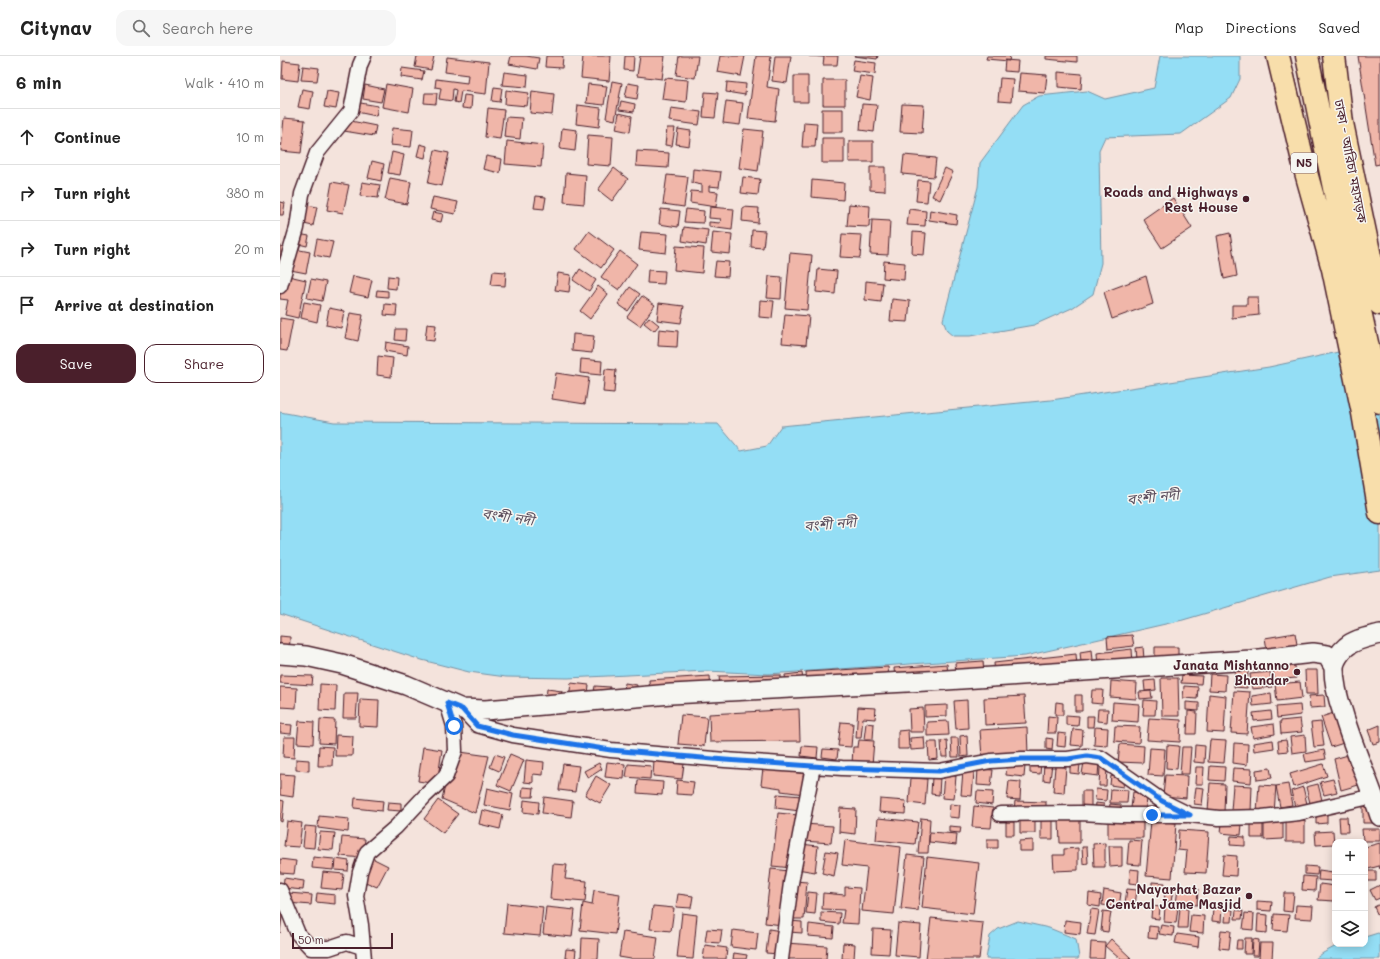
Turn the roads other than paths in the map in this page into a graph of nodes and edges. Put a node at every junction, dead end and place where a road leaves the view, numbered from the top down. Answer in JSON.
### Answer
{"nodes":[{"id":1,"x":364,"y":56,"type":"edge"},
{"id":2,"x":1278,"y":56,"type":"edge"},
{"id":3,"x":1307,"y":56,"type":"edge"},
{"id":4,"x":1334,"y":56,"type":"edge"},
{"id":5,"x":285,"y":250,"type":"edge"},
{"id":6,"x":1341,"y":265,"type":"junction"},
{"id":7,"x":280,"y":286,"type":"edge"},
{"id":8,"x":1380,"y":304,"type":"edge"},
{"id":9,"x":1380,"y":402,"type":"edge"},
{"id":10,"x":1380,"y":513,"type":"edge"},
{"id":11,"x":1380,"y":634,"type":"edge"},
{"id":12,"x":280,"y":654,"type":"edge"},
{"id":13,"x":1334,"y":666,"type":"junction"},
{"id":14,"x":455,"y":706,"type":"junction"},
{"id":15,"x":813,"y":766,"type":"junction"},
{"id":16,"x":1374,"y":796,"type":"junction"},
{"id":17,"x":1000,"y":814,"type":"dead end"},
{"id":18,"x":1190,"y":815,"type":"junction"},
{"id":19,"x":1380,"y":816,"type":"edge"},
{"id":20,"x":280,"y":890,"type":"edge"},
{"id":21,"x":363,"y":953,"type":"edge"},
{"id":22,"x":781,"y":959,"type":"edge"}],
"edges":[{"from":1,"to":5,"type":"street"},
{"from":2,"to":6,"type":"highway","number":"N5"},
{"from":3,"to":6,"type":"highway","number":"N5"},
{"from":4,"to":8,"type":"highway","name":"ঢাকা - আরিচা মহাসড়ক"},
{"from":5,"to":7,"type":"street"},
{"from":6,"to":9,"type":"highway","number":"N5"},
{"from":6,"to":10,"type":"highway"},
{"from":11,"to":13,"type":"street"},
{"from":12,"to":14,"type":"street"},
{"from":13,"to":14,"type":"street"},
{"from":13,"to":16,"type":"street"},
{"from":14,"to":15,"type":"street"},
{"from":14,"to":21,"type":"street"},
{"from":15,"to":18,"type":"street"},
{"from":15,"to":22,"type":"street"},
{"from":16,"to":18,"type":"street"},
{"from":16,"to":19,"type":"street"},
{"from":17,"to":18,"type":"street"},
{"from":20,"to":21,"type":"street"}]}
